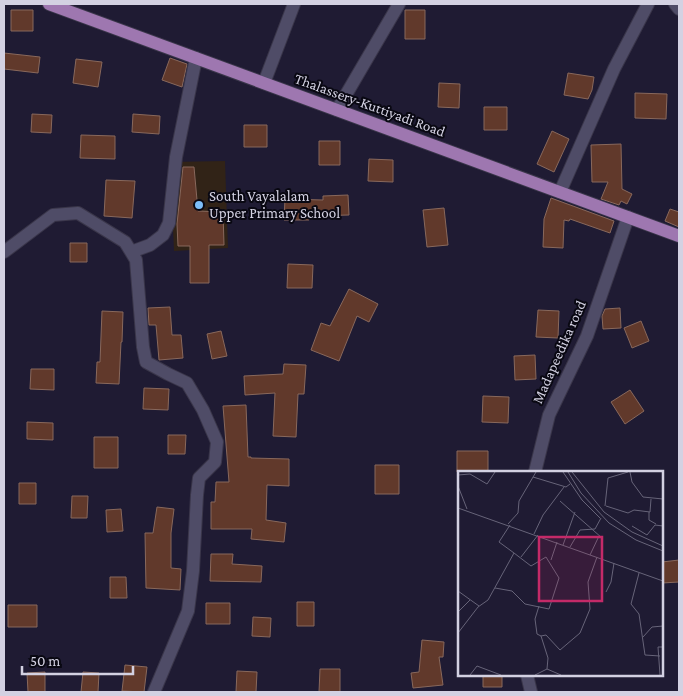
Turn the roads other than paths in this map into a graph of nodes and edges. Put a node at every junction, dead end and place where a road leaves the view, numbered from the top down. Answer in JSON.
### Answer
{"nodes":[{"id":1,"x":49,"y":4,"type":"edge"},
{"id":2,"x":294,"y":4,"type":"edge"},
{"id":3,"x":399,"y":4,"type":"edge"},
{"id":4,"x":648,"y":4,"type":"edge"},
{"id":5,"x":675,"y":4,"type":"edge"},
{"id":6,"x":679,"y":9,"type":"edge"},
{"id":7,"x":196,"y":58,"type":"junction"},
{"id":8,"x":264,"y":83,"type":"junction"},
{"id":9,"x":337,"y":110,"type":"junction"},
{"id":10,"x":560,"y":192,"type":"junction"},
{"id":11,"x":628,"y":217,"type":"junction"},
{"id":12,"x":679,"y":236,"type":"edge"},
{"id":13,"x":4,"y":252,"type":"edge"},
{"id":14,"x":131,"y":252,"type":"junction"},
{"id":15,"x":535,"y":471,"type":"edge"},
{"id":16,"x":527,"y":676,"type":"edge"},
{"id":17,"x":154,"y":692,"type":"edge"},
{"id":18,"x":531,"y":692,"type":"edge"}],
"edges":[{"from":1,"to":7,"type":"main road","name":"Thalassery-Kuttiyadi Road"},
{"from":2,"to":8,"type":"street"},
{"from":3,"to":9,"type":"street"},
{"from":4,"to":10,"type":"street"},
{"from":5,"to":6,"type":"street"},
{"from":7,"to":8,"type":"main road","name":"Thalassery-Kuttiyadi Road"},
{"from":7,"to":14,"type":"street"},
{"from":8,"to":9,"type":"main road","name":"Thalassery-Kuttiyadi Road"},
{"from":9,"to":10,"type":"main road","name":"Thalassery-Kuttiyadi Road"},
{"from":10,"to":11,"type":"main road","name":"Thalassery-Kuttiyadi Road"},
{"from":11,"to":12,"type":"main road","name":"Thalassery-Kuttiyadi Road"},
{"from":11,"to":15,"type":"street","name":"Madapeedika road"},
{"from":13,"to":14,"type":"street"},
{"from":14,"to":17,"type":"street"},
{"from":16,"to":18,"type":"street"}]}
